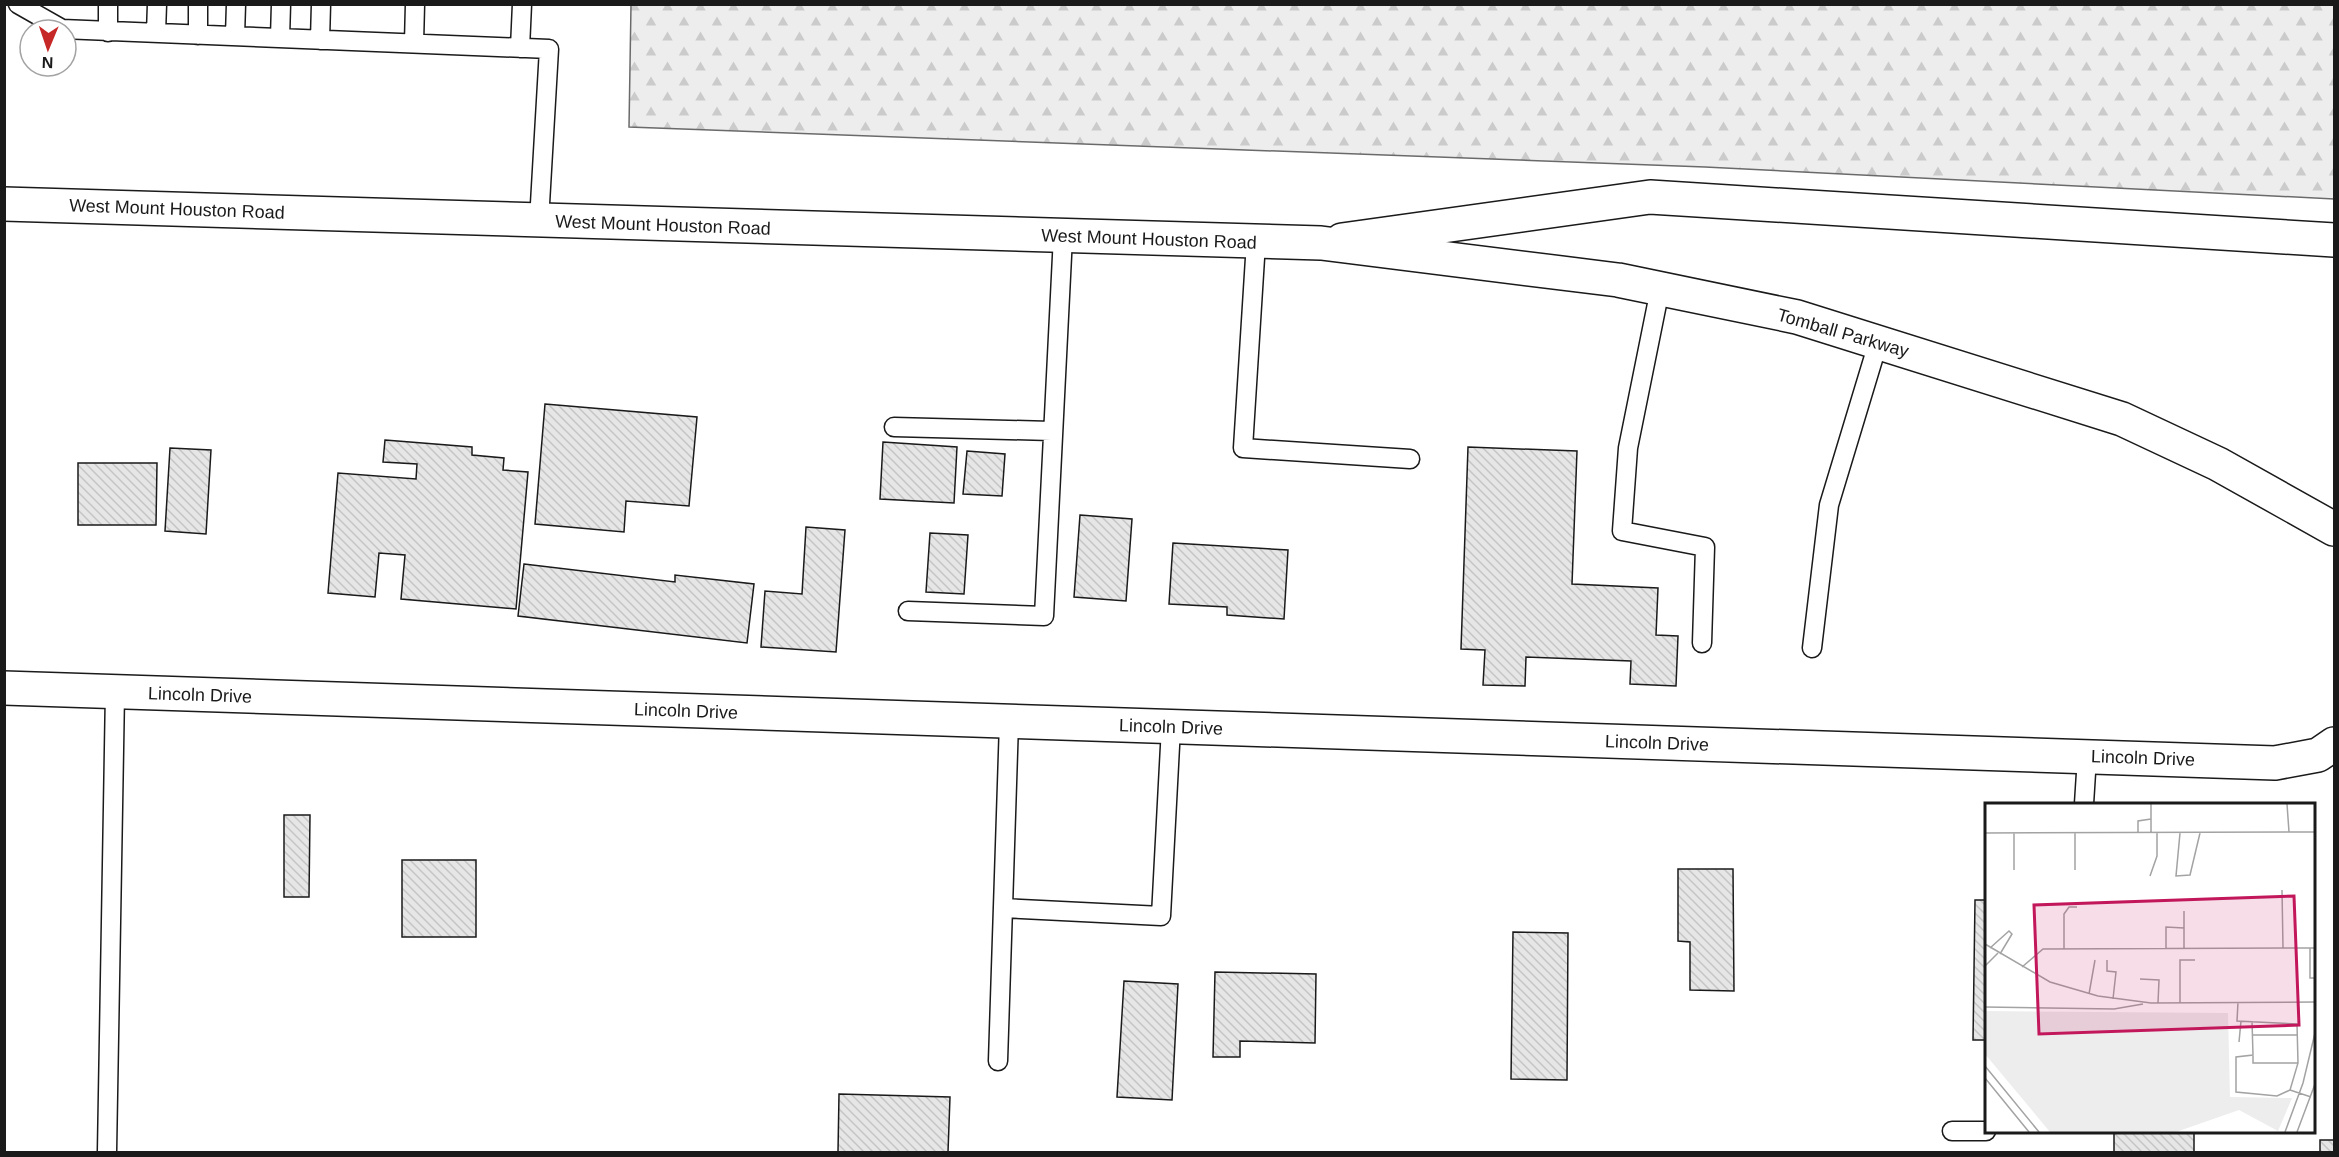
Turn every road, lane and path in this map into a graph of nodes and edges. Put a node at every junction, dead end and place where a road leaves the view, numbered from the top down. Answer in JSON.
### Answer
{"nodes":[{"id":1,"x":18,"y":4,"type":"edge"},
{"id":2,"x":108,"y":4,"type":"edge"},
{"id":3,"x":157,"y":4,"type":"edge"},
{"id":4,"x":198,"y":4,"type":"edge"},
{"id":5,"x":236,"y":4,"type":"edge"},
{"id":6,"x":281,"y":4,"type":"edge"},
{"id":7,"x":321,"y":4,"type":"edge"},
{"id":8,"x":415,"y":4,"type":"edge"},
{"id":9,"x":522,"y":4,"type":"edge"},
{"id":10,"x":108,"y":32,"type":"junction"},
{"id":11,"x":156,"y":33,"type":"junction"},
{"id":12,"x":198,"y":35,"type":"junction"},
{"id":13,"x":235,"y":36,"type":"junction"},
{"id":14,"x":280,"y":38,"type":"junction"},
{"id":15,"x":320,"y":40,"type":"junction"},
{"id":16,"x":414,"y":43,"type":"junction"},
{"id":17,"x":519,"y":48,"type":"junction"},
{"id":18,"x":4,"y":204,"type":"edge"},
{"id":19,"x":539,"y":221,"type":"junction"},
{"id":20,"x":1062,"y":236,"type":"junction"},
{"id":21,"x":2334,"y":240,"type":"edge"},
{"id":22,"x":1256,"y":242,"type":"junction"},
{"id":23,"x":1321,"y":243,"type":"junction"},
{"id":24,"x":1660,"y":289,"type":"junction"},
{"id":25,"x":1878,"y":342,"type":"junction"},
{"id":26,"x":894,"y":427,"type":"dead end"},
{"id":27,"x":1051,"y":431,"type":"junction"},
{"id":28,"x":1410,"y":459,"type":"dead end"},
{"id":29,"x":2334,"y":528,"type":"edge"},
{"id":30,"x":908,"y":611,"type":"dead end"},
{"id":31,"x":1702,"y":643,"type":"dead end"},
{"id":32,"x":1812,"y":648,"type":"dead end"},
{"id":33,"x":4,"y":688,"type":"edge"},
{"id":34,"x":115,"y":692,"type":"junction"},
{"id":35,"x":1009,"y":722,"type":"junction"},
{"id":36,"x":1171,"y":727,"type":"junction"},
{"id":37,"x":2334,"y":744,"type":"edge"},
{"id":38,"x":2087,"y":757,"type":"junction"},
{"id":39,"x":2084,"y":803,"type":"edge"},
{"id":40,"x":1003,"y":908,"type":"junction"},
{"id":41,"x":998,"y":1061,"type":"dead end"},
{"id":42,"x":1952,"y":1131,"type":"dead end"},
{"id":43,"x":1985,"y":1131,"type":"edge"},
{"id":44,"x":107,"y":1152,"type":"edge"}],
"edges":[{"from":1,"to":10,"type":"lane"},
{"from":2,"to":10,"type":"lane"},
{"from":3,"to":11,"type":"lane"},
{"from":4,"to":12,"type":"lane"},
{"from":5,"to":13,"type":"lane"},
{"from":6,"to":14,"type":"lane"},
{"from":7,"to":15,"type":"lane"},
{"from":8,"to":16,"type":"lane"},
{"from":9,"to":17,"type":"lane"},
{"from":10,"to":11,"type":"lane"},
{"from":11,"to":12,"type":"lane"},
{"from":12,"to":13,"type":"lane"},
{"from":13,"to":14,"type":"lane"},
{"from":14,"to":15,"type":"lane"},
{"from":15,"to":16,"type":"lane"},
{"from":16,"to":17,"type":"lane"},
{"from":17,"to":19,"type":"lane"},
{"from":18,"to":19,"type":"main road","name":"West Mount Houston Road"},
{"from":19,"to":20,"type":"main road","name":"West Mount Houston Road"},
{"from":20,"to":22,"type":"main road","name":"West Mount Houston Road"},
{"from":20,"to":27,"type":"lane"},
{"from":21,"to":23,"type":"main road"},
{"from":22,"to":23,"type":"main road","name":"West Mount Houston Road"},
{"from":22,"to":28,"type":"lane"},
{"from":23,"to":24,"type":"main road","name":"Tomball Parkway"},
{"from":24,"to":25,"type":"main road","name":"Tomball Parkway"},
{"from":24,"to":31,"type":"lane"},
{"from":25,"to":29,"type":"main road","name":"Tomball Parkway"},
{"from":25,"to":32,"type":"lane"},
{"from":26,"to":27,"type":"lane"},
{"from":27,"to":30,"type":"lane"},
{"from":33,"to":34,"type":"main road","name":"Lincoln Drive"},
{"from":34,"to":35,"type":"main road","name":"Lincoln Drive"},
{"from":34,"to":44,"type":"lane"},
{"from":35,"to":36,"type":"main road","name":"Lincoln Drive"},
{"from":35,"to":40,"type":"lane"},
{"from":36,"to":38,"type":"main road","name":"Lincoln Drive"},
{"from":36,"to":40,"type":"lane"},
{"from":37,"to":38,"type":"main road","name":"Lincoln Drive"},
{"from":38,"to":39,"type":"lane"},
{"from":40,"to":41,"type":"lane"},
{"from":42,"to":43,"type":"lane"}]}
